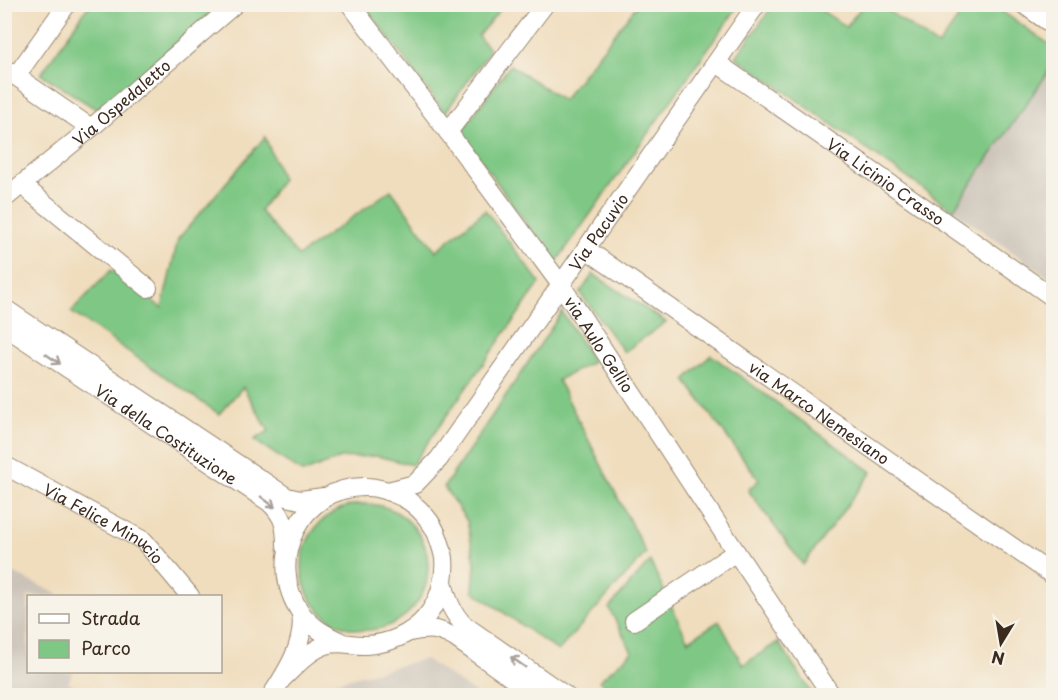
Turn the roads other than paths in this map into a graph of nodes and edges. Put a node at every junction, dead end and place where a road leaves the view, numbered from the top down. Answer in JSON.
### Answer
{"nodes":[{"id":1,"x":68,"y":4,"type":"edge"},
{"id":2,"x":235,"y":4,"type":"edge"},
{"id":3,"x":350,"y":4,"type":"edge"},
{"id":4,"x":545,"y":4,"type":"edge"},
{"id":5,"x":757,"y":4,"type":"edge"},
{"id":6,"x":1023,"y":4,"type":"edge"},
{"id":7,"x":1053,"y":26,"type":"edge"},
{"id":8,"x":717,"y":63,"type":"junction"},
{"id":9,"x":10,"y":72,"type":"edge"},
{"id":10,"x":91,"y":128,"type":"junction"},
{"id":11,"x":448,"y":132,"type":"junction"},
{"id":12,"x":22,"y":185,"type":"junction"},
{"id":13,"x":4,"y":199,"type":"edge"},
{"id":14,"x":586,"y":249,"type":"junction"},
{"id":15,"x":561,"y":285,"type":"junction"},
{"id":16,"x":147,"y":288,"type":"dead end"},
{"id":17,"x":1053,"y":298,"type":"edge"},
{"id":18,"x":4,"y":308,"type":"edge"},
{"id":19,"x":4,"y":326,"type":"edge"},
{"id":20,"x":439,"y":459,"type":"junction"},
{"id":21,"x":4,"y":465,"type":"edge"},
{"id":22,"x":388,"y":491,"type":"junction"},
{"id":23,"x":326,"y":497,"type":"junction"},
{"id":24,"x":438,"y":535,"type":"junction"},
{"id":25,"x":736,"y":552,"type":"junction"},
{"id":26,"x":285,"y":567,"type":"junction"},
{"id":27,"x":1053,"y":576,"type":"edge"},
{"id":28,"x":443,"y":581,"type":"junction"},
{"id":29,"x":188,"y":595,"type":"edge"},
{"id":30,"x":302,"y":614,"type":"junction"},
{"id":31,"x":633,"y":621,"type":"dead end"},
{"id":32,"x":410,"y":632,"type":"junction"},
{"id":33,"x":341,"y":642,"type":"junction"},
{"id":34,"x":283,"y":678,"type":"junction"},
{"id":35,"x":271,"y":696,"type":"edge"},
{"id":36,"x":537,"y":696,"type":"edge"},
{"id":37,"x":566,"y":696,"type":"edge"},
{"id":38,"x":832,"y":696,"type":"edge"}],
"edges":[{"from":1,"to":9,"type":"street"},
{"from":2,"to":10,"type":"street","name":"Via Ospedaletto"},
{"from":3,"to":11,"type":"street","name":"via Aulo Gellio"},
{"from":4,"to":11,"type":"street"},
{"from":5,"to":8,"type":"street","name":"Via Pacuvio"},
{"from":6,"to":7,"type":"street"},
{"from":8,"to":14,"type":"street","name":"Via Pacuvio"},
{"from":8,"to":17,"type":"street","name":"Via Licinio Crasso"},
{"from":9,"to":10,"type":"street"},
{"from":10,"to":12,"type":"street","name":"Via Ospedaletto"},
{"from":11,"to":15,"type":"street","name":"via Aulo Gellio"},
{"from":12,"to":13,"type":"street","name":"Via Ospedaletto"},
{"from":12,"to":16,"type":"street"},
{"from":14,"to":15,"type":"street","name":"Via Pacuvio"},
{"from":14,"to":27,"type":"street","name":"via Marco Nemesiano"},
{"from":15,"to":20,"type":"street","name":"Via Pacuvio"},
{"from":15,"to":25,"type":"street","name":"via Aulo Gellio"},
{"from":18,"to":23,"type":"street","name":"Via della Costituzione"},
{"from":19,"to":26,"type":"street","name":"Via della Costituzione","one_way":true},
{"from":20,"to":22,"type":"street","name":"Via Pacuvio"},
{"from":20,"to":24,"type":"street","name":"Via Pacuvio"},
{"from":21,"to":29,"type":"street","name":"Via Felice Minucio"},
{"from":22,"to":23,"type":"street","name":"Via della Costituzione"},
{"from":22,"to":24,"type":"street","name":"Via della Costituzione"},
{"from":23,"to":26,"type":"street","name":"Via della Costituzione"},
{"from":24,"to":28,"type":"street","name":"Via della Costituzione"},
{"from":25,"to":31,"type":"street"},
{"from":25,"to":38,"type":"street","name":"via Aulo Gellio"},
{"from":26,"to":30,"type":"street","name":"Via della Costituzione"},
{"from":28,"to":32,"type":"street","name":"Via della Costituzione"},
{"from":37,"to":28,"type":"street","one_way":true},
{"from":30,"to":33,"type":"street","name":"Via della Costituzione"},
{"from":30,"to":34,"type":"street"},
{"from":32,"to":33,"type":"street","name":"Via della Costituzione"},
{"from":32,"to":36,"type":"street"},
{"from":33,"to":34,"type":"street"},
{"from":34,"to":35,"type":"street"}]}
